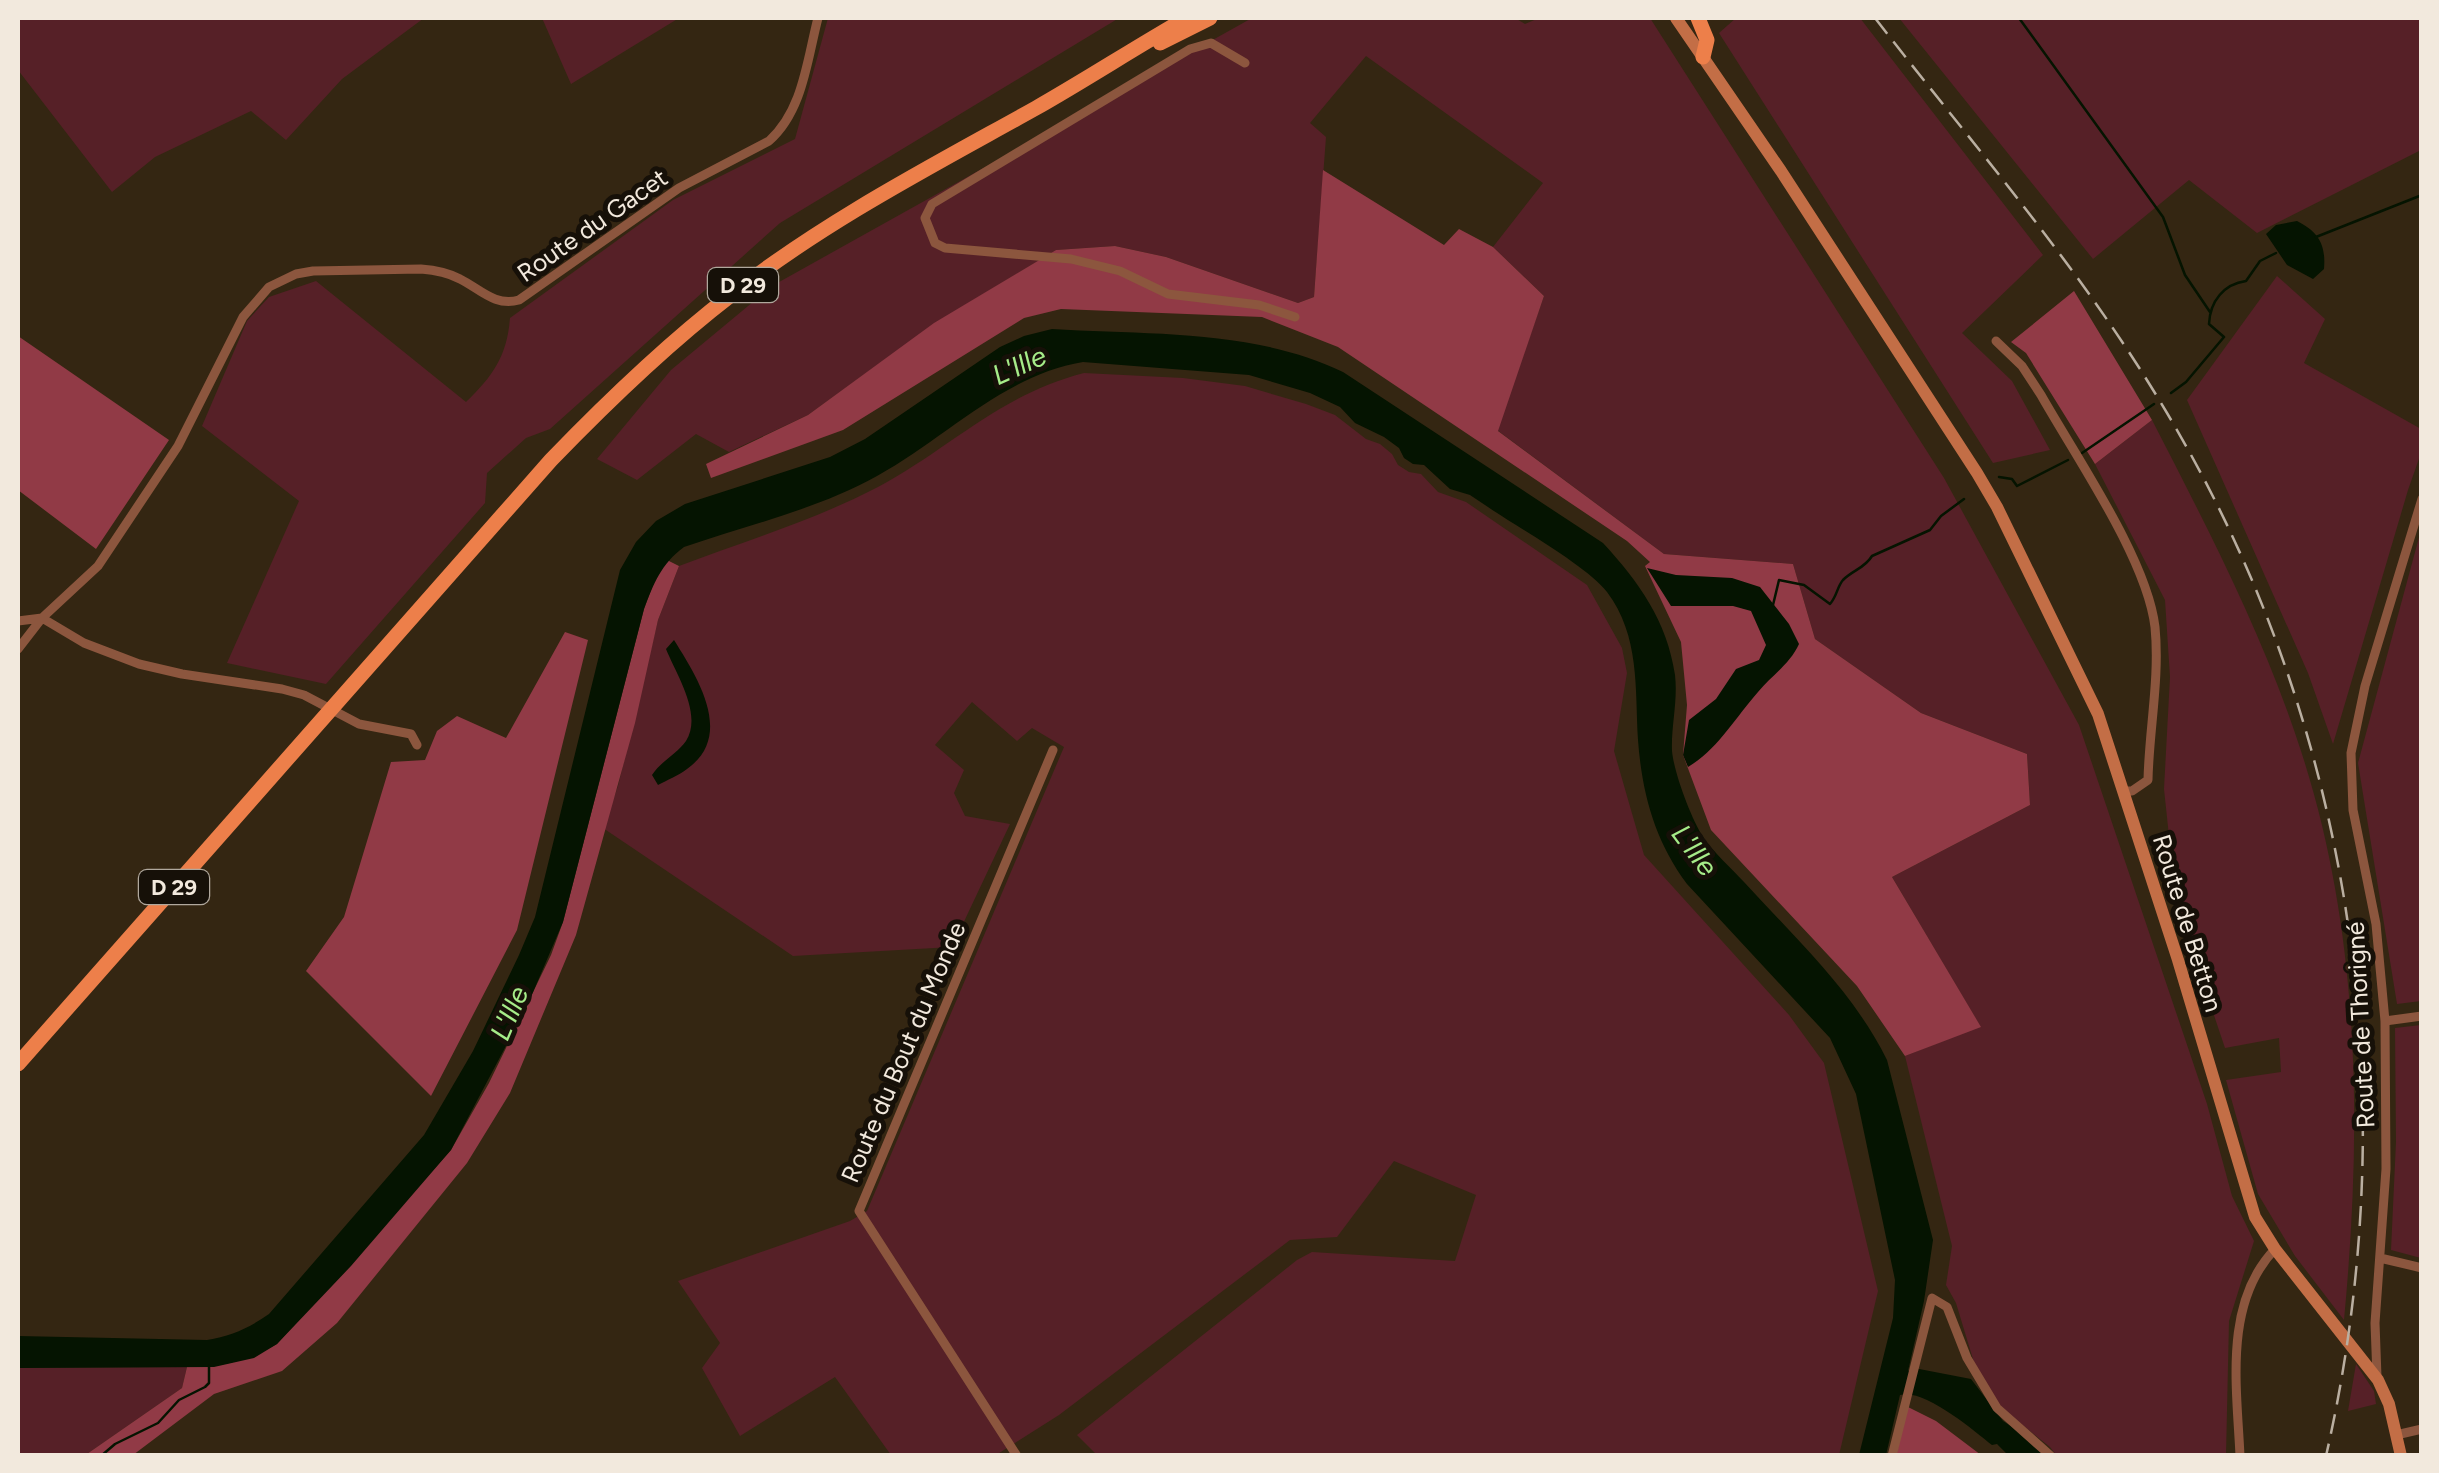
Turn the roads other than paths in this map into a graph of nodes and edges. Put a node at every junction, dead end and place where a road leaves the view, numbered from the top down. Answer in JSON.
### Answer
{"nodes":[{"id":1,"x":818,"y":18,"type":"edge"},
{"id":2,"x":1187,"y":18,"type":"edge"},
{"id":3,"x":1210,"y":18,"type":"edge"},
{"id":4,"x":1676,"y":18,"type":"edge"},
{"id":5,"x":1698,"y":18,"type":"edge"},
{"id":6,"x":1703,"y":57,"type":"junction"},
{"id":7,"x":1245,"y":64,"type":"dead end"},
{"id":8,"x":1102,"y":70,"type":"junction"},
{"id":9,"x":1295,"y":317,"type":"dead end"},
{"id":10,"x":1996,"y":341,"type":"dead end"},
{"id":11,"x":2422,"y":498,"type":"edge"},
{"id":12,"x":42,"y":618,"type":"junction"},
{"id":13,"x":18,"y":621,"type":"edge"},
{"id":14,"x":18,"y":649,"type":"edge"},
{"id":15,"x":330,"y":710,"type":"junction"},
{"id":16,"x":417,"y":745,"type":"dead end"},
{"id":17,"x":1054,"y":750,"type":"dead end"},
{"id":18,"x":2123,"y":791,"type":"junction"},
{"id":19,"x":2422,"y":1016,"type":"edge"},
{"id":20,"x":2385,"y":1021,"type":"junction"},
{"id":21,"x":18,"y":1064,"type":"edge"},
{"id":22,"x":2275,"y":1249,"type":"junction"},
{"id":23,"x":2380,"y":1258,"type":"junction"},
{"id":24,"x":2422,"y":1268,"type":"edge"},
{"id":25,"x":2378,"y":1380,"type":"junction"},
{"id":26,"x":2422,"y":1429,"type":"edge"},
{"id":27,"x":2396,"y":1435,"type":"junction"},
{"id":28,"x":1017,"y":1456,"type":"edge"},
{"id":29,"x":1892,"y":1456,"type":"edge"},
{"id":30,"x":2051,"y":1456,"type":"edge"},
{"id":31,"x":2240,"y":1456,"type":"edge"},
{"id":32,"x":2401,"y":1456,"type":"edge"}],
"edges":[{"from":1,"to":12,"type":"street","name":"Route du Gacet"},
{"from":2,"to":8,"type":"main road","number":"D 29"},
{"from":3,"to":8,"type":"main road","number":"D 29"},
{"from":4,"to":6,"type":"main road","name":"Route de Betton"},
{"from":5,"to":6,"type":"main road"},
{"from":6,"to":18,"type":"main road","name":"Route de Betton"},
{"from":7,"to":9,"type":"street"},
{"from":8,"to":15,"type":"main road","number":"D 29"},
{"from":10,"to":18,"type":"street"},
{"from":11,"to":20,"type":"street","name":"Route de Thorigné"},
{"from":12,"to":13,"type":"street"},
{"from":12,"to":14,"type":"street","name":"Route du Gacet"},
{"from":12,"to":15,"type":"street"},
{"from":15,"to":16,"type":"street"},
{"from":15,"to":21,"type":"main road","number":"D 29"},
{"from":17,"to":28,"type":"street","name":"Route du Bout du Monde"},
{"from":18,"to":22,"type":"main road","name":"Route de Betton"},
{"from":19,"to":20,"type":"street"},
{"from":20,"to":23,"type":"street","name":"Route de Thorigné"},
{"from":22,"to":25,"type":"main road","name":"Route de Betton"},
{"from":22,"to":31,"type":"street"},
{"from":23,"to":24,"type":"street"},
{"from":23,"to":25,"type":"street","name":"Route de Thorigné"},
{"from":25,"to":27,"type":"main road","name":"Route de Betton"},
{"from":26,"to":27,"type":"street"},
{"from":27,"to":32,"type":"main road","name":"Route de Betton"},
{"from":29,"to":30,"type":"street"}]}
